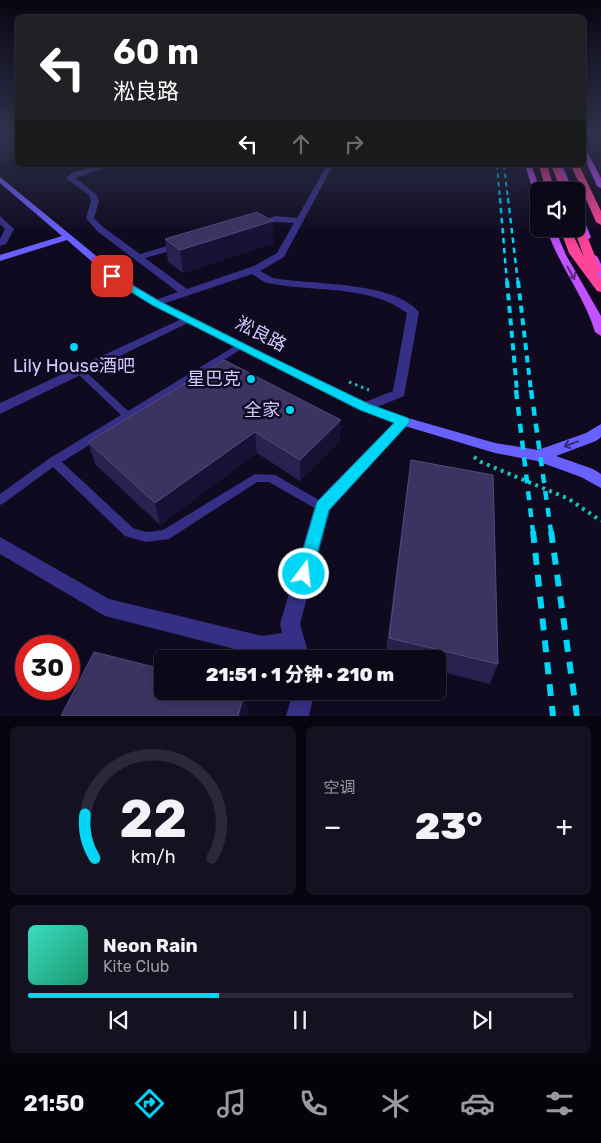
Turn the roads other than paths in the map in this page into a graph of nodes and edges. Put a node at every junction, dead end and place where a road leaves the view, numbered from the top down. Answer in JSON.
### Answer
{"nodes":[{"id":1,"x":97,"y":168,"type":"edge"},
{"id":2,"x":328,"y":168,"type":"edge"},
{"id":3,"x":529,"y":168,"type":"edge"},
{"id":4,"x":544,"y":168,"type":"edge"},
{"id":5,"x":556,"y":168,"type":"edge"},
{"id":6,"x":560,"y":168,"type":"edge"},
{"id":7,"x":577,"y":168,"type":"edge"},
{"id":8,"x":592,"y":168,"type":"edge"},
{"id":9,"x":0,"y":180,"type":"edge"},
{"id":10,"x":534,"y":182,"type":"edge"},
{"id":11,"x":548,"y":182,"type":"edge"},
{"id":12,"x":562,"y":182,"type":"edge"},
{"id":13,"x":566,"y":182,"type":"edge"},
{"id":14,"x":601,"y":186,"type":"edge"},
{"id":15,"x":0,"y":219,"type":"edge"},
{"id":16,"x":300,"y":221,"type":"junction"},
{"id":17,"x":601,"y":222,"type":"edge"},
{"id":18,"x":243,"y":227,"type":"edge"},
{"id":19,"x":585,"y":235,"type":"edge"},
{"id":20,"x":68,"y":237,"type":"junction"},
{"id":21,"x":554,"y":237,"type":"edge"},
{"id":22,"x":568,"y":237,"type":"edge"},
{"id":23,"x":582,"y":237,"type":"edge"},
{"id":24,"x":0,"y":243,"type":"edge"},
{"id":25,"x":186,"y":243,"type":"edge"},
{"id":26,"x":139,"y":257,"type":"junction"},
{"id":27,"x":0,"y":258,"type":"edge"},
{"id":28,"x":253,"y":270,"type":"junction"},
{"id":29,"x":601,"y":277,"type":"edge"},
{"id":30,"x":601,"y":287,"type":"edge"},
{"id":31,"x":186,"y":293,"type":"junction"},
{"id":32,"x":156,"y":303,"type":"junction"},
{"id":33,"x":188,"y":319,"type":"junction"},
{"id":34,"x":601,"y":332,"type":"edge"},
{"id":35,"x":240,"y":346,"type":"junction"},
{"id":36,"x":80,"y":371,"type":"junction"},
{"id":37,"x":365,"y":407,"type":"junction"},
{"id":38,"x":0,"y":409,"type":"edge"},
{"id":39,"x":128,"y":416,"type":"junction"},
{"id":40,"x":403,"y":421,"type":"junction"},
{"id":41,"x":601,"y":429,"type":"edge"},
{"id":42,"x":539,"y":456,"type":"junction"},
{"id":43,"x":54,"y":460,"type":"junction"},
{"id":44,"x":601,"y":482,"type":"edge"},
{"id":45,"x":0,"y":500,"type":"edge"},
{"id":46,"x":322,"y":507,"type":"junction"},
{"id":47,"x":0,"y":545,"type":"edge"},
{"id":48,"x":297,"y":650,"type":"edge"},
{"id":49,"x":302,"y":700,"type":"edge"},
{"id":50,"x":298,"y":716,"type":"edge"}],
"edges":[{"from":1,"to":26,"type":"street"},
{"from":2,"to":16,"type":"street"},
{"from":3,"to":10,"type":"main road"},
{"from":4,"to":11,"type":"highway"},
{"from":5,"to":12,"type":"highway"},
{"from":6,"to":13,"type":"main road"},
{"from":7,"to":17,"type":"highway"},
{"from":8,"to":14,"type":"main road"},
{"from":9,"to":20,"type":"street","name":"淞良路"},
{"from":15,"to":24,"type":"street"},
{"from":16,"to":18,"type":"street"},
{"from":16,"to":28,"type":"street"},
{"from":19,"to":29,"type":"main road"},
{"from":20,"to":27,"type":"street"},
{"from":20,"to":32,"type":"street","name":"淞良路"},
{"from":21,"to":34,"type":"main road","one_way":true},
{"from":22,"to":30,"type":"highway"},
{"from":23,"to":30,"type":"highway"},
{"from":25,"to":26,"type":"street"},
{"from":26,"to":31,"type":"street"},
{"from":28,"to":31,"type":"street"},
{"from":28,"to":37,"type":"street"},
{"from":31,"to":32,"type":"street"},
{"from":32,"to":33,"type":"street","name":"淞良路"},
{"from":33,"to":35,"type":"street","name":"淞良路"},
{"from":33,"to":36,"type":"street"},
{"from":35,"to":37,"type":"street","name":"淞良路"},
{"from":35,"to":39,"type":"lane"},
{"from":36,"to":38,"type":"street"},
{"from":36,"to":39,"type":"lane"},
{"from":37,"to":40,"type":"street","name":"淞良路"},
{"from":39,"to":43,"type":"lane"},
{"from":40,"to":42,"type":"street","name":"淞良路"},
{"from":40,"to":46,"type":"street"},
{"from":41,"to":42,"type":"street","one_way":true},
{"from":42,"to":44,"type":"street","name":"淞良路"},
{"from":43,"to":45,"type":"lane"},
{"from":43,"to":46,"type":"lane"},
{"from":46,"to":48,"type":"street"},
{"from":47,"to":48,"type":"street"},
{"from":49,"to":50,"type":"street"}]}
